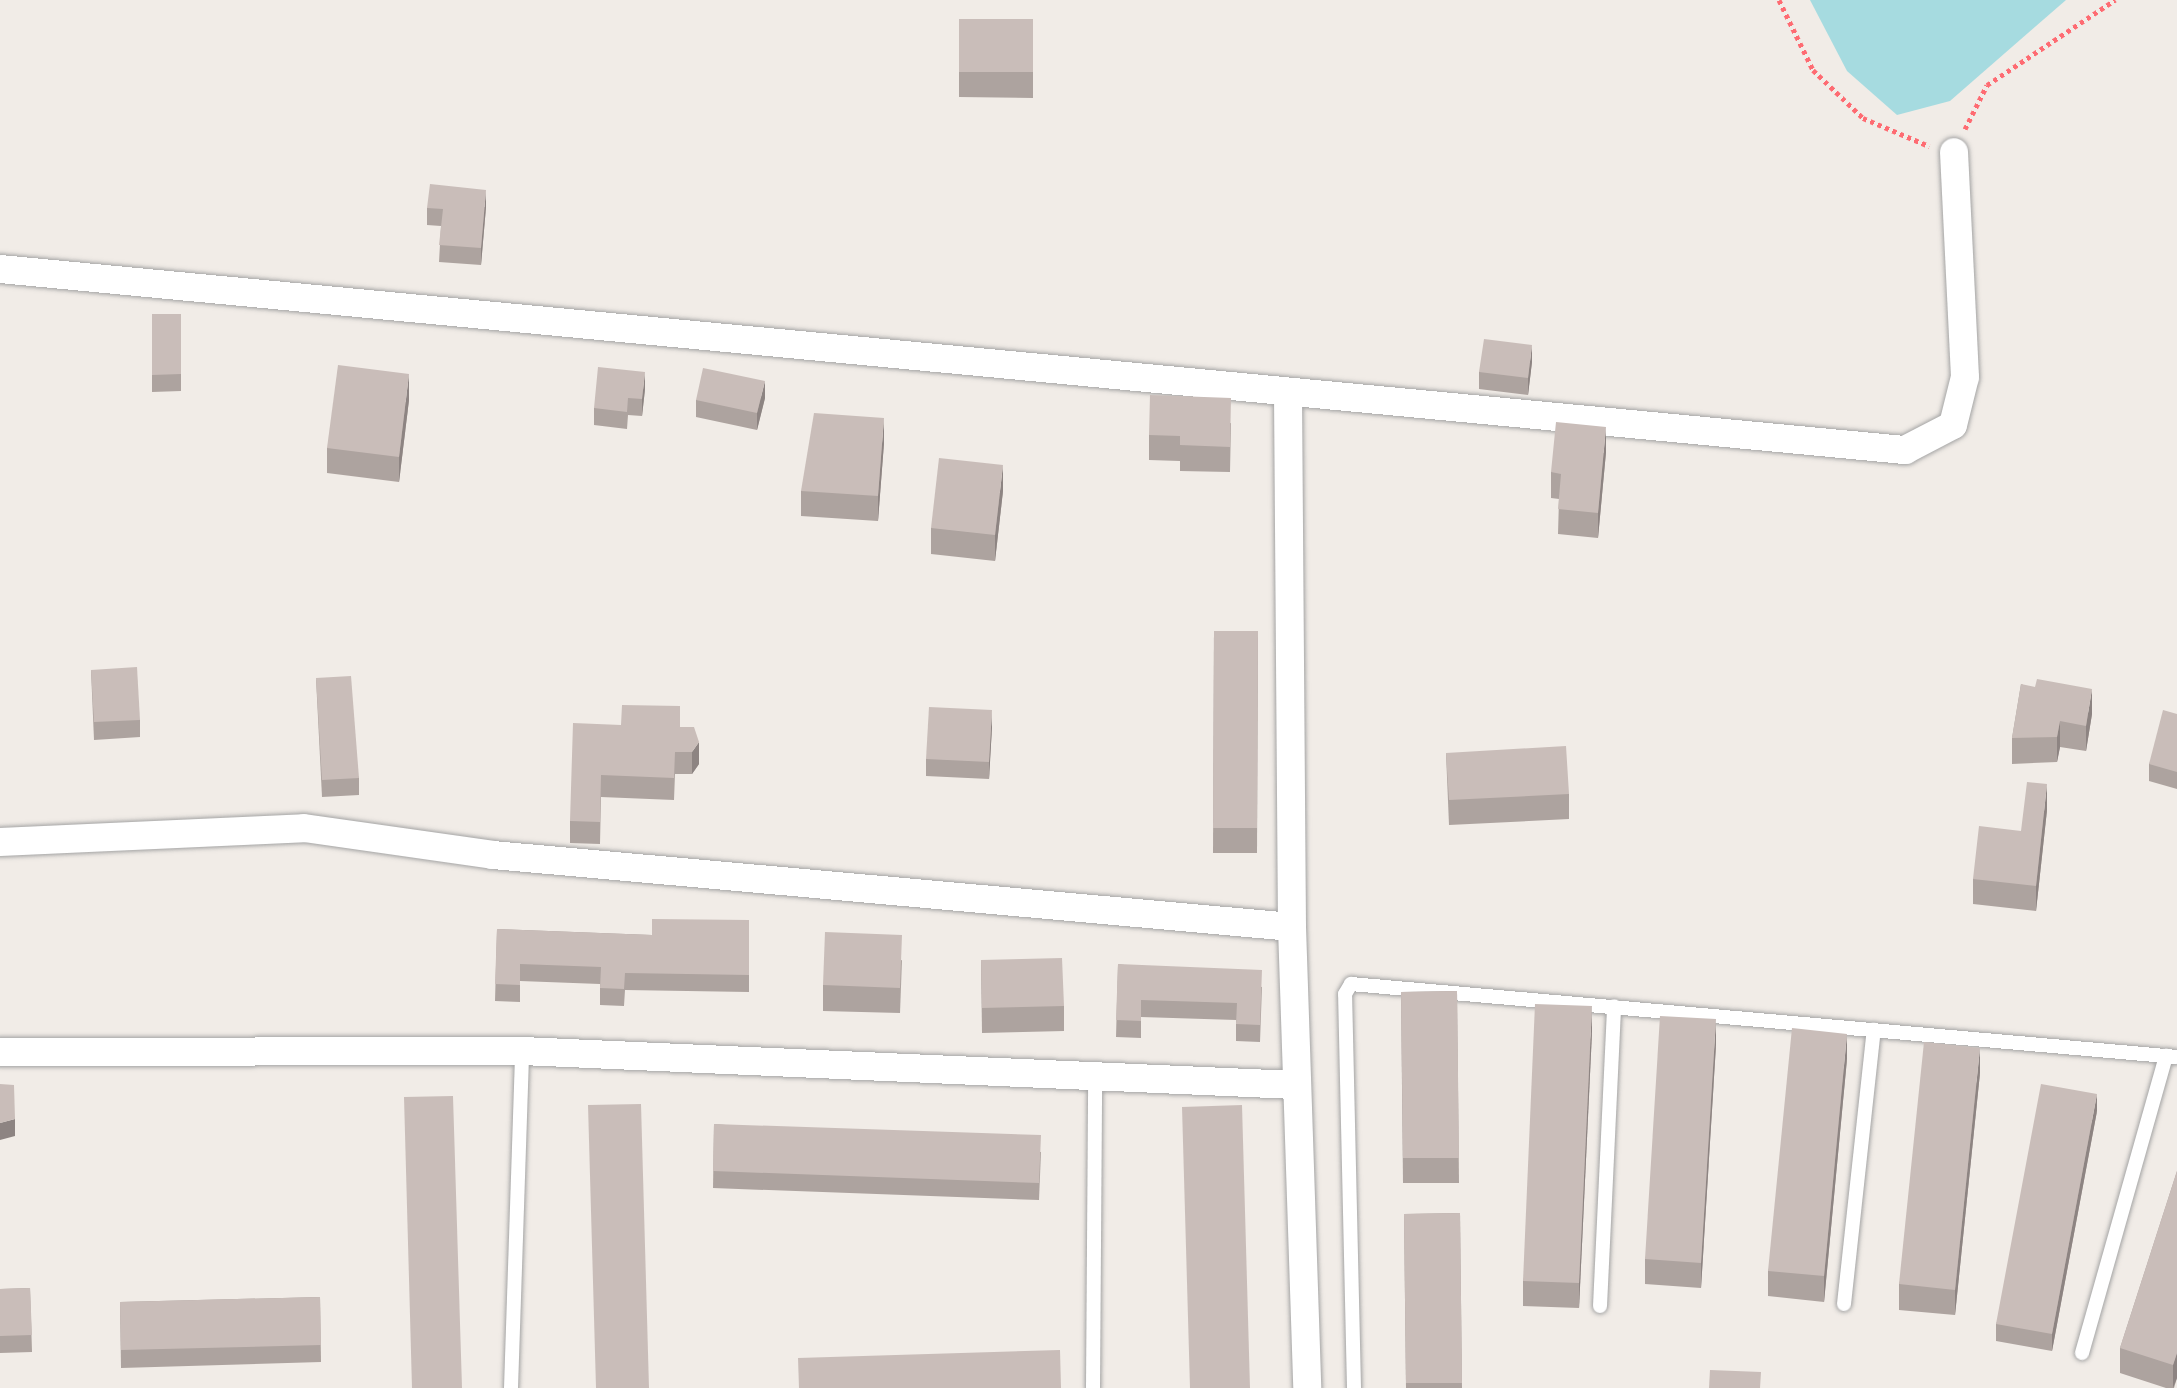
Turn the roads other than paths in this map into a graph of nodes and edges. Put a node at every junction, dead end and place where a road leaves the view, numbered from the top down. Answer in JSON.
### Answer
{"nodes":[{"id":1,"x":1954,"y":152,"type":"road end"},
{"id":2,"x":0,"y":269,"type":"edge"},
{"id":3,"x":1288,"y":394,"type":"junction"},
{"id":4,"x":0,"y":842,"type":"edge"},
{"id":5,"x":1292,"y":927,"type":"junction"},
{"id":6,"x":1614,"y":1006,"type":"junction"},
{"id":7,"x":1874,"y":1030,"type":"junction"},
{"id":8,"x":522,"y":1051,"type":"junction"},
{"id":9,"x":0,"y":1052,"type":"edge"},
{"id":10,"x":2171,"y":1057,"type":"edge"},
{"id":11,"x":1095,"y":1078,"type":"junction"},
{"id":12,"x":1296,"y":1085,"type":"junction"},
{"id":13,"x":1844,"y":1304,"type":"dead end"},
{"id":14,"x":1600,"y":1306,"type":"dead end"},
{"id":15,"x":2082,"y":1353,"type":"dead end"},
{"id":16,"x":511,"y":1388,"type":"edge"},
{"id":17,"x":1093,"y":1388,"type":"edge"},
{"id":18,"x":1307,"y":1388,"type":"edge"},
{"id":19,"x":1354,"y":1388,"type":"edge"}],
"edges":[{"from":1,"to":3,"type":"street"},
{"from":2,"to":3,"type":"street"},
{"from":3,"to":5,"type":"street"},
{"from":4,"to":5,"type":"street"},
{"from":5,"to":12,"type":"street"},
{"from":6,"to":7,"type":"lane"},
{"from":6,"to":14,"type":"lane"},
{"from":6,"to":19,"type":"lane"},
{"from":7,"to":10,"type":"lane"},
{"from":7,"to":13,"type":"lane"},
{"from":8,"to":9,"type":"street"},
{"from":8,"to":11,"type":"street"},
{"from":8,"to":16,"type":"lane"},
{"from":10,"to":15,"type":"lane"},
{"from":11,"to":12,"type":"street"},
{"from":11,"to":17,"type":"lane"},
{"from":12,"to":18,"type":"street"}]}
